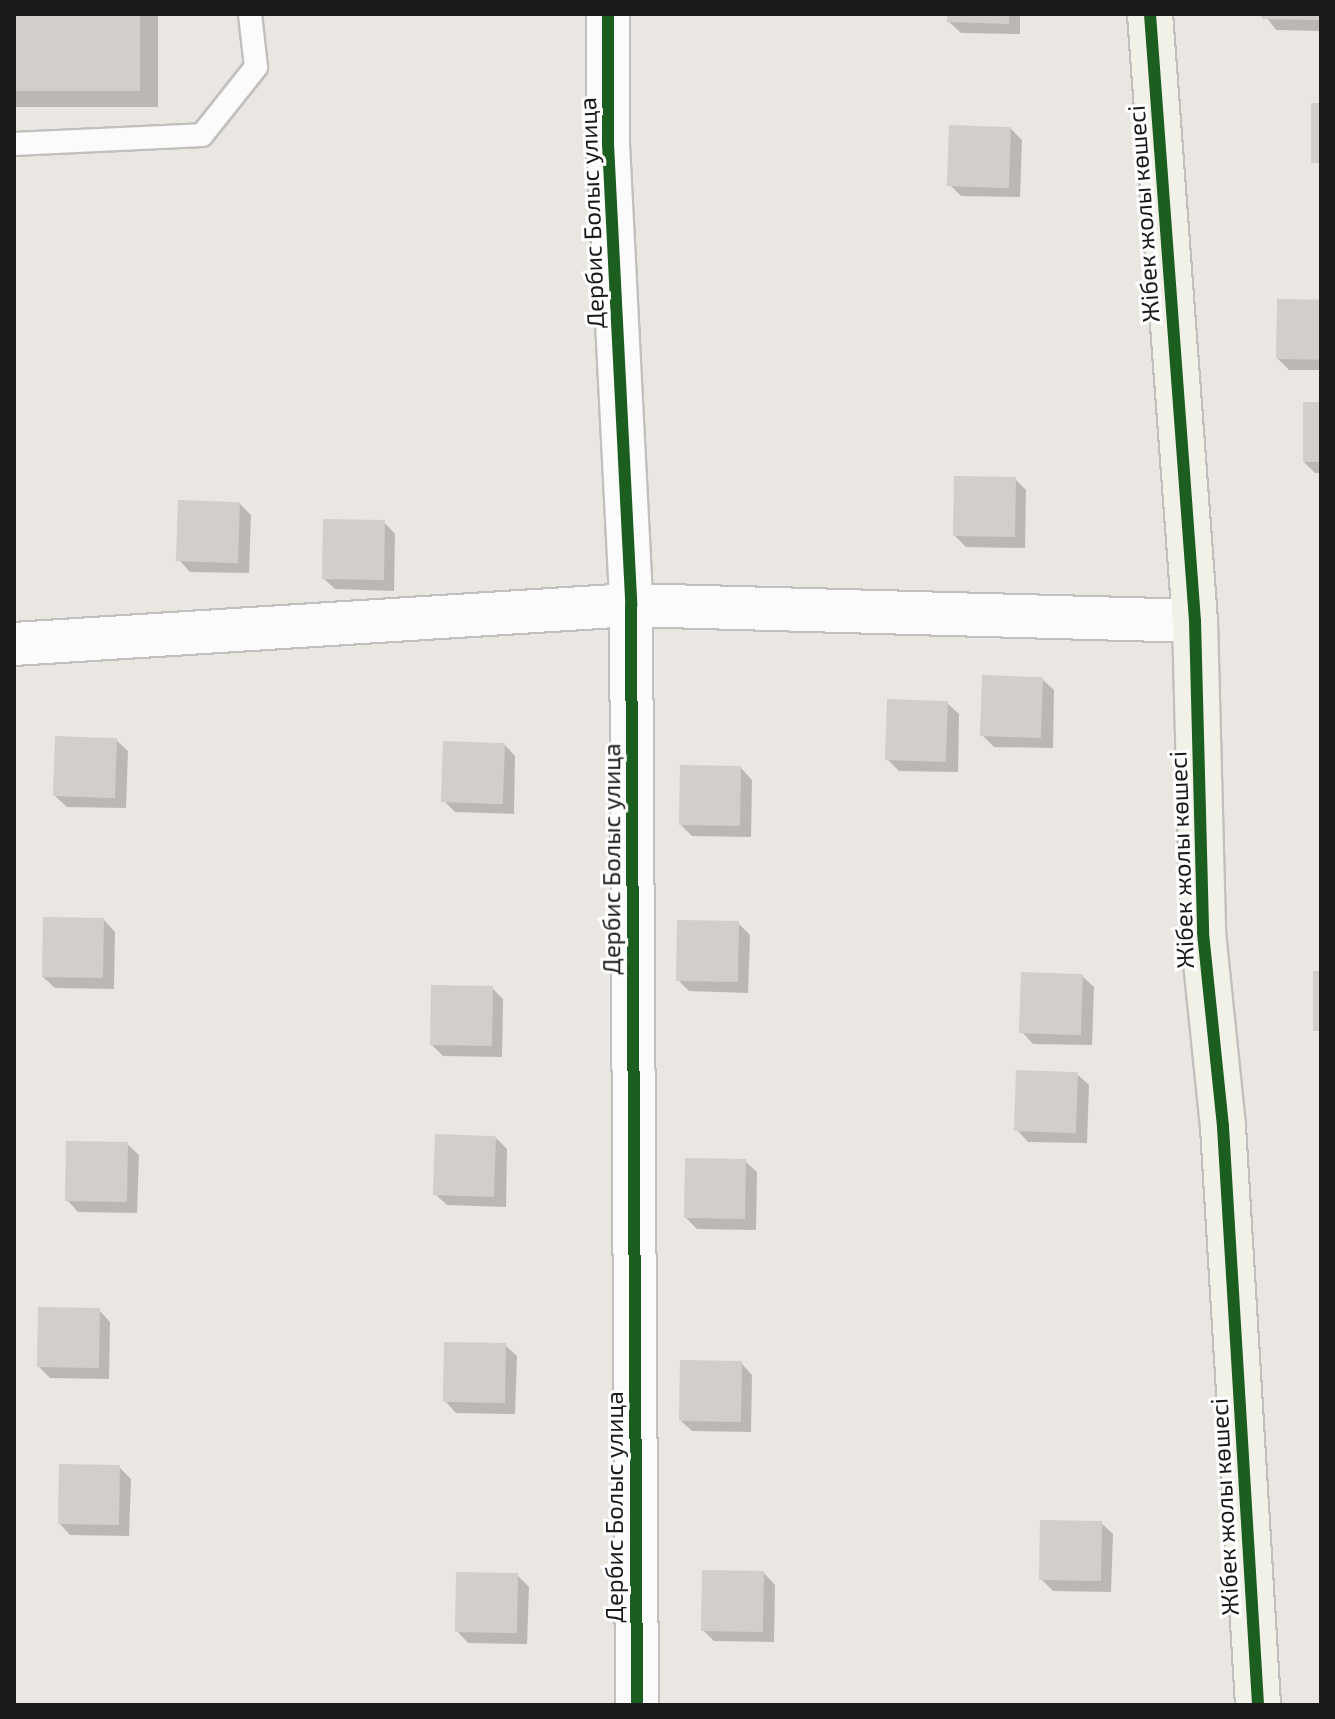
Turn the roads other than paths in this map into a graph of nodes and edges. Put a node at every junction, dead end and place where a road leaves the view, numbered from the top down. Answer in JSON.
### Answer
{"nodes":[{"id":1,"x":250,"y":14,"type":"edge"},
{"id":2,"x":608,"y":14,"type":"edge"},
{"id":3,"x":1150,"y":14,"type":"edge"},
{"id":4,"x":14,"y":144,"type":"edge"},
{"id":5,"x":631,"y":605,"type":"junction"},
{"id":6,"x":1195,"y":621,"type":"junction"},
{"id":7,"x":14,"y":644,"type":"edge"},
{"id":8,"x":637,"y":1705,"type":"edge"},
{"id":9,"x":1258,"y":1705,"type":"edge"}],
"edges":[{"from":1,"to":4,"type":"lane"},
{"from":2,"to":5,"type":"street","name":"Дербис Болыс улица"},
{"from":3,"to":6,"type":"street","name":"Жібек жолы көшесі"},
{"from":5,"to":6,"type":"street"},
{"from":5,"to":7,"type":"street"},
{"from":5,"to":8,"type":"street","name":"Дербис Болыс улица"},
{"from":6,"to":9,"type":"street","name":"Жібек жолы көшесі"}]}
